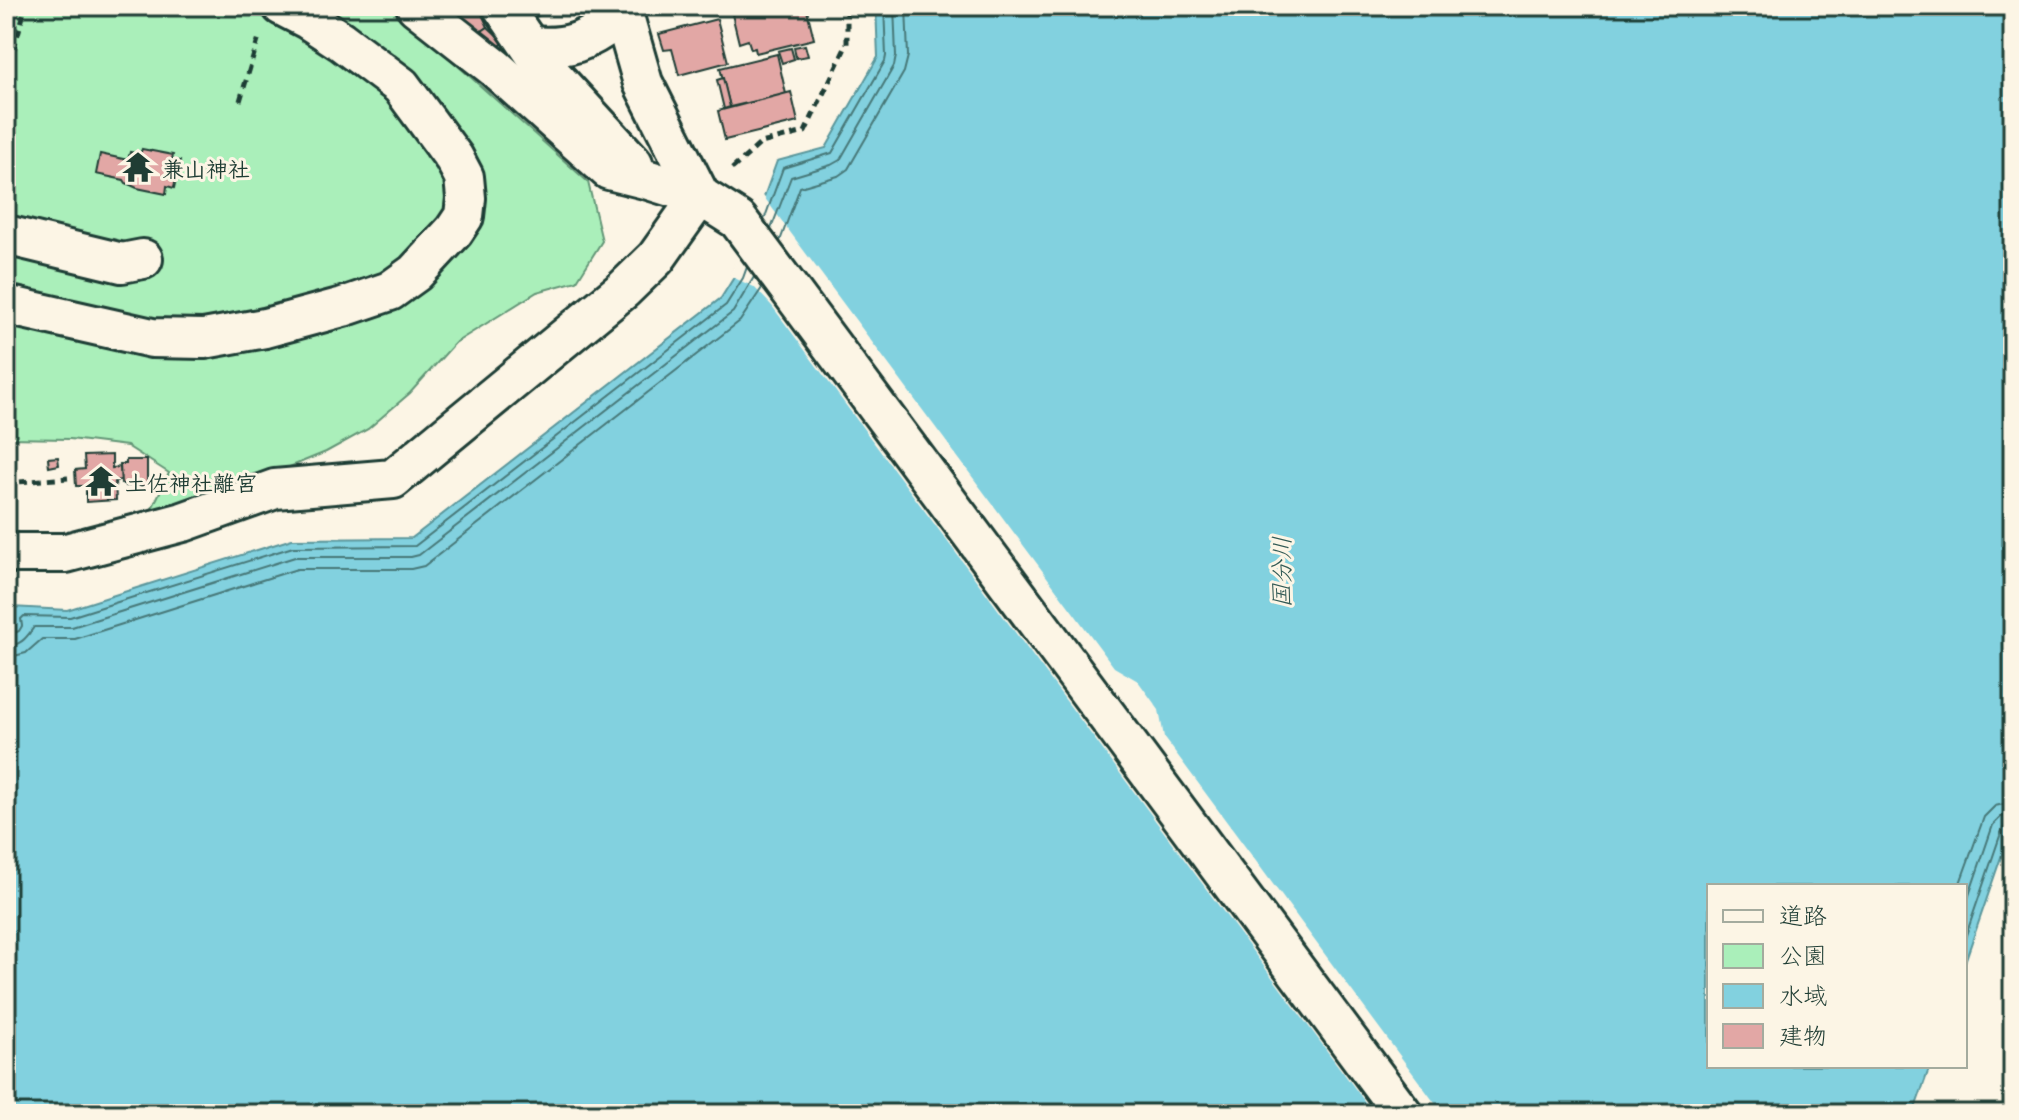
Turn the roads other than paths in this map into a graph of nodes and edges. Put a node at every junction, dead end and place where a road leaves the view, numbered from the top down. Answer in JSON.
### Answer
{"nodes":[{"id":1,"x":416,"y":6,"type":"edge"},
{"id":2,"x":502,"y":6,"type":"edge"},
{"id":3,"x":622,"y":11,"type":"edge"},
{"id":4,"x":273,"y":13,"type":"edge"},
{"id":5,"x":530,"y":46,"type":"junction"},
{"id":6,"x":649,"y":180,"type":"junction"},
{"id":7,"x":700,"y":196,"type":"junction"},
{"id":8,"x":6,"y":235,"type":"edge"},
{"id":9,"x":143,"y":259,"type":"dead end"},
{"id":10,"x":6,"y":305,"type":"edge"},
{"id":11,"x":6,"y":553,"type":"edge"},
{"id":12,"x":1403,"y":1114,"type":"edge"}],
"edges":[{"from":1,"to":6,"type":"street"},
{"from":2,"to":5,"type":"street"},
{"from":3,"to":5,"type":"street"},
{"from":3,"to":7,"type":"street"},
{"from":4,"to":10,"type":"street"},
{"from":5,"to":6,"type":"street"},
{"from":6,"to":7,"type":"street"},
{"from":7,"to":11,"type":"street"},
{"from":7,"to":12,"type":"street"},
{"from":8,"to":9,"type":"street"}]}
